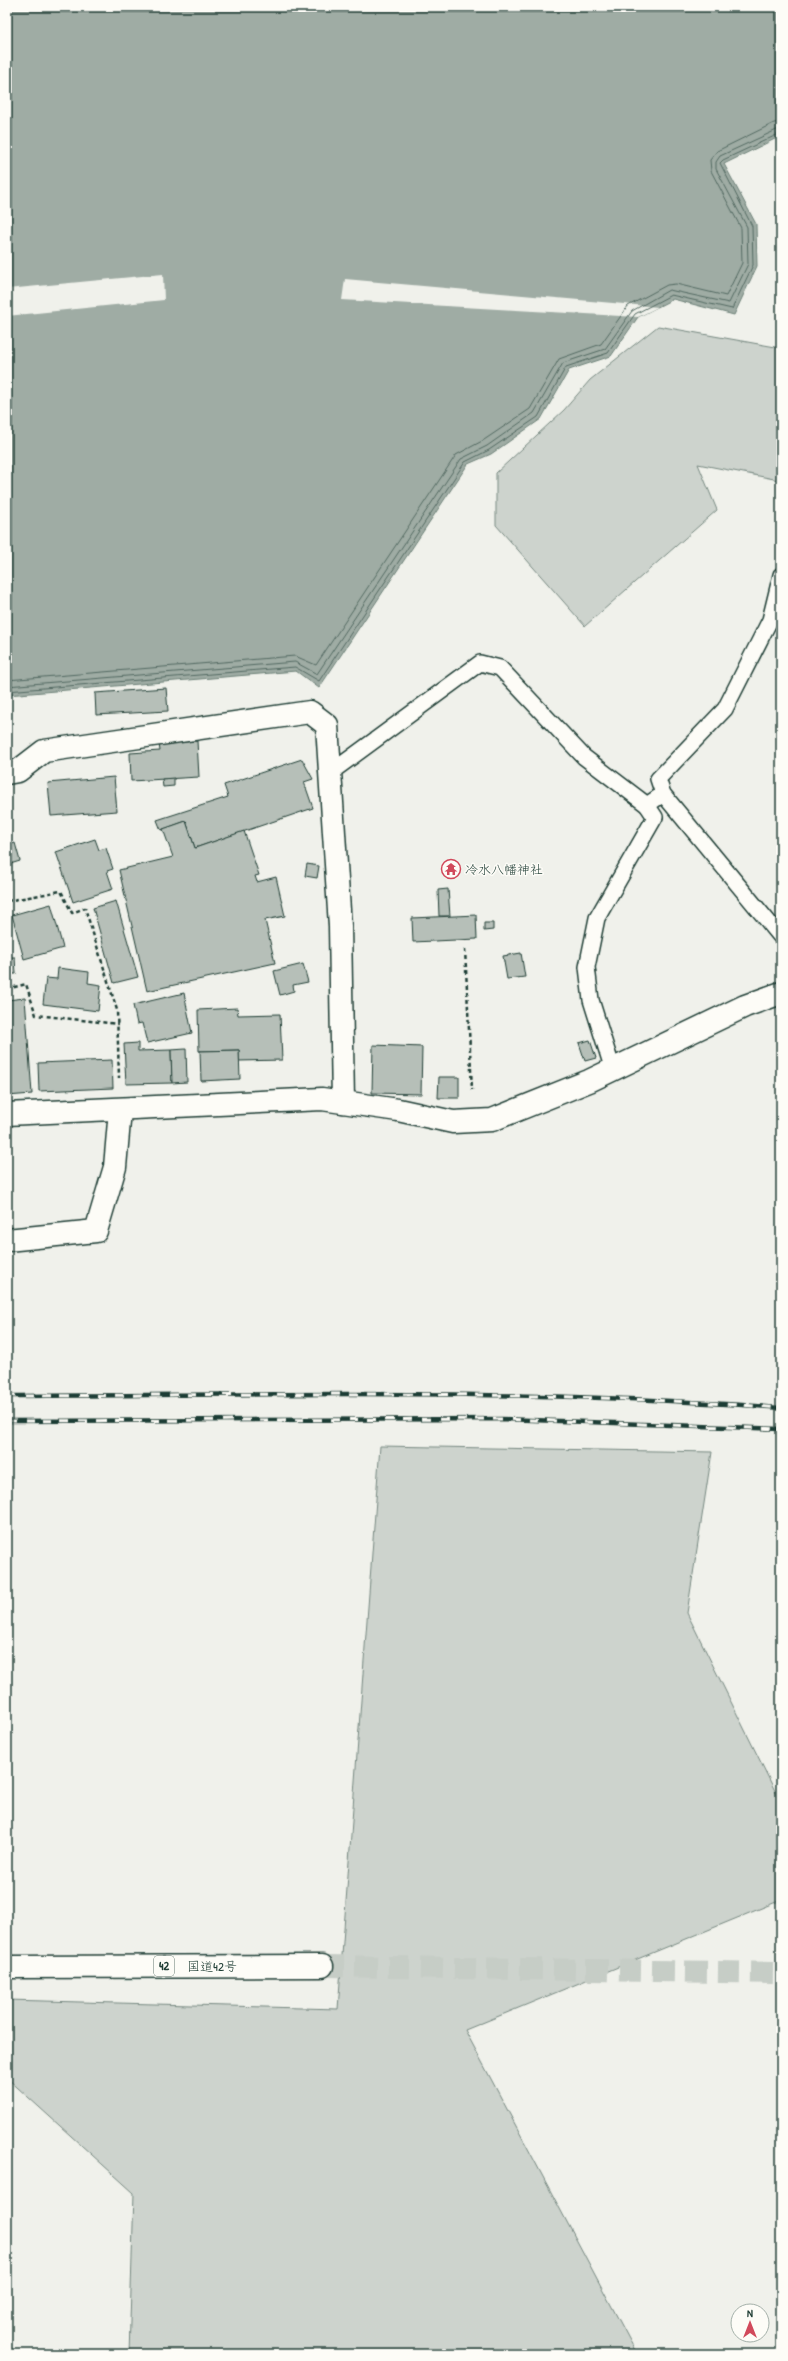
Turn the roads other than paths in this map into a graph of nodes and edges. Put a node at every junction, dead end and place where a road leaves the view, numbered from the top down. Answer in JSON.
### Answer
{"nodes":[{"id":1,"x":781,"y":575,"type":"edge"},
{"id":2,"x":7,"y":773,"type":"edge"},
{"id":3,"x":330,"y":773,"type":"junction"},
{"id":4,"x":664,"y":794,"type":"junction"},
{"id":5,"x":647,"y":805,"type":"junction"},
{"id":6,"x":781,"y":937,"type":"edge"},
{"id":7,"x":781,"y":993,"type":"edge"},
{"id":8,"x":614,"y":1070,"type":"junction"},
{"id":9,"x":343,"y":1102,"type":"junction"},
{"id":10,"x":120,"y":1110,"type":"junction"},
{"id":11,"x":7,"y":1114,"type":"edge"},
{"id":12,"x":7,"y":1240,"type":"edge"},
{"id":13,"x":322,"y":1966,"type":"tunnel mouth"},
{"id":14,"x":7,"y":1967,"type":"edge"}],
"edges":[{"from":1,"to":4,"type":"lane"},
{"from":2,"to":3,"type":"main road"},
{"from":3,"to":5,"type":"lane"},
{"from":3,"to":9,"type":"main road"},
{"from":4,"to":5,"type":"lane"},
{"from":4,"to":6,"type":"lane"},
{"from":5,"to":8,"type":"lane"},
{"from":7,"to":8,"type":"main road"},
{"from":8,"to":9,"type":"main road"},
{"from":9,"to":10,"type":"main road"},
{"from":10,"to":11,"type":"main road"},
{"from":10,"to":12,"type":"main road"},
{"from":13,"to":14,"type":"main road","name":"国道42号","number":"42"}]}
